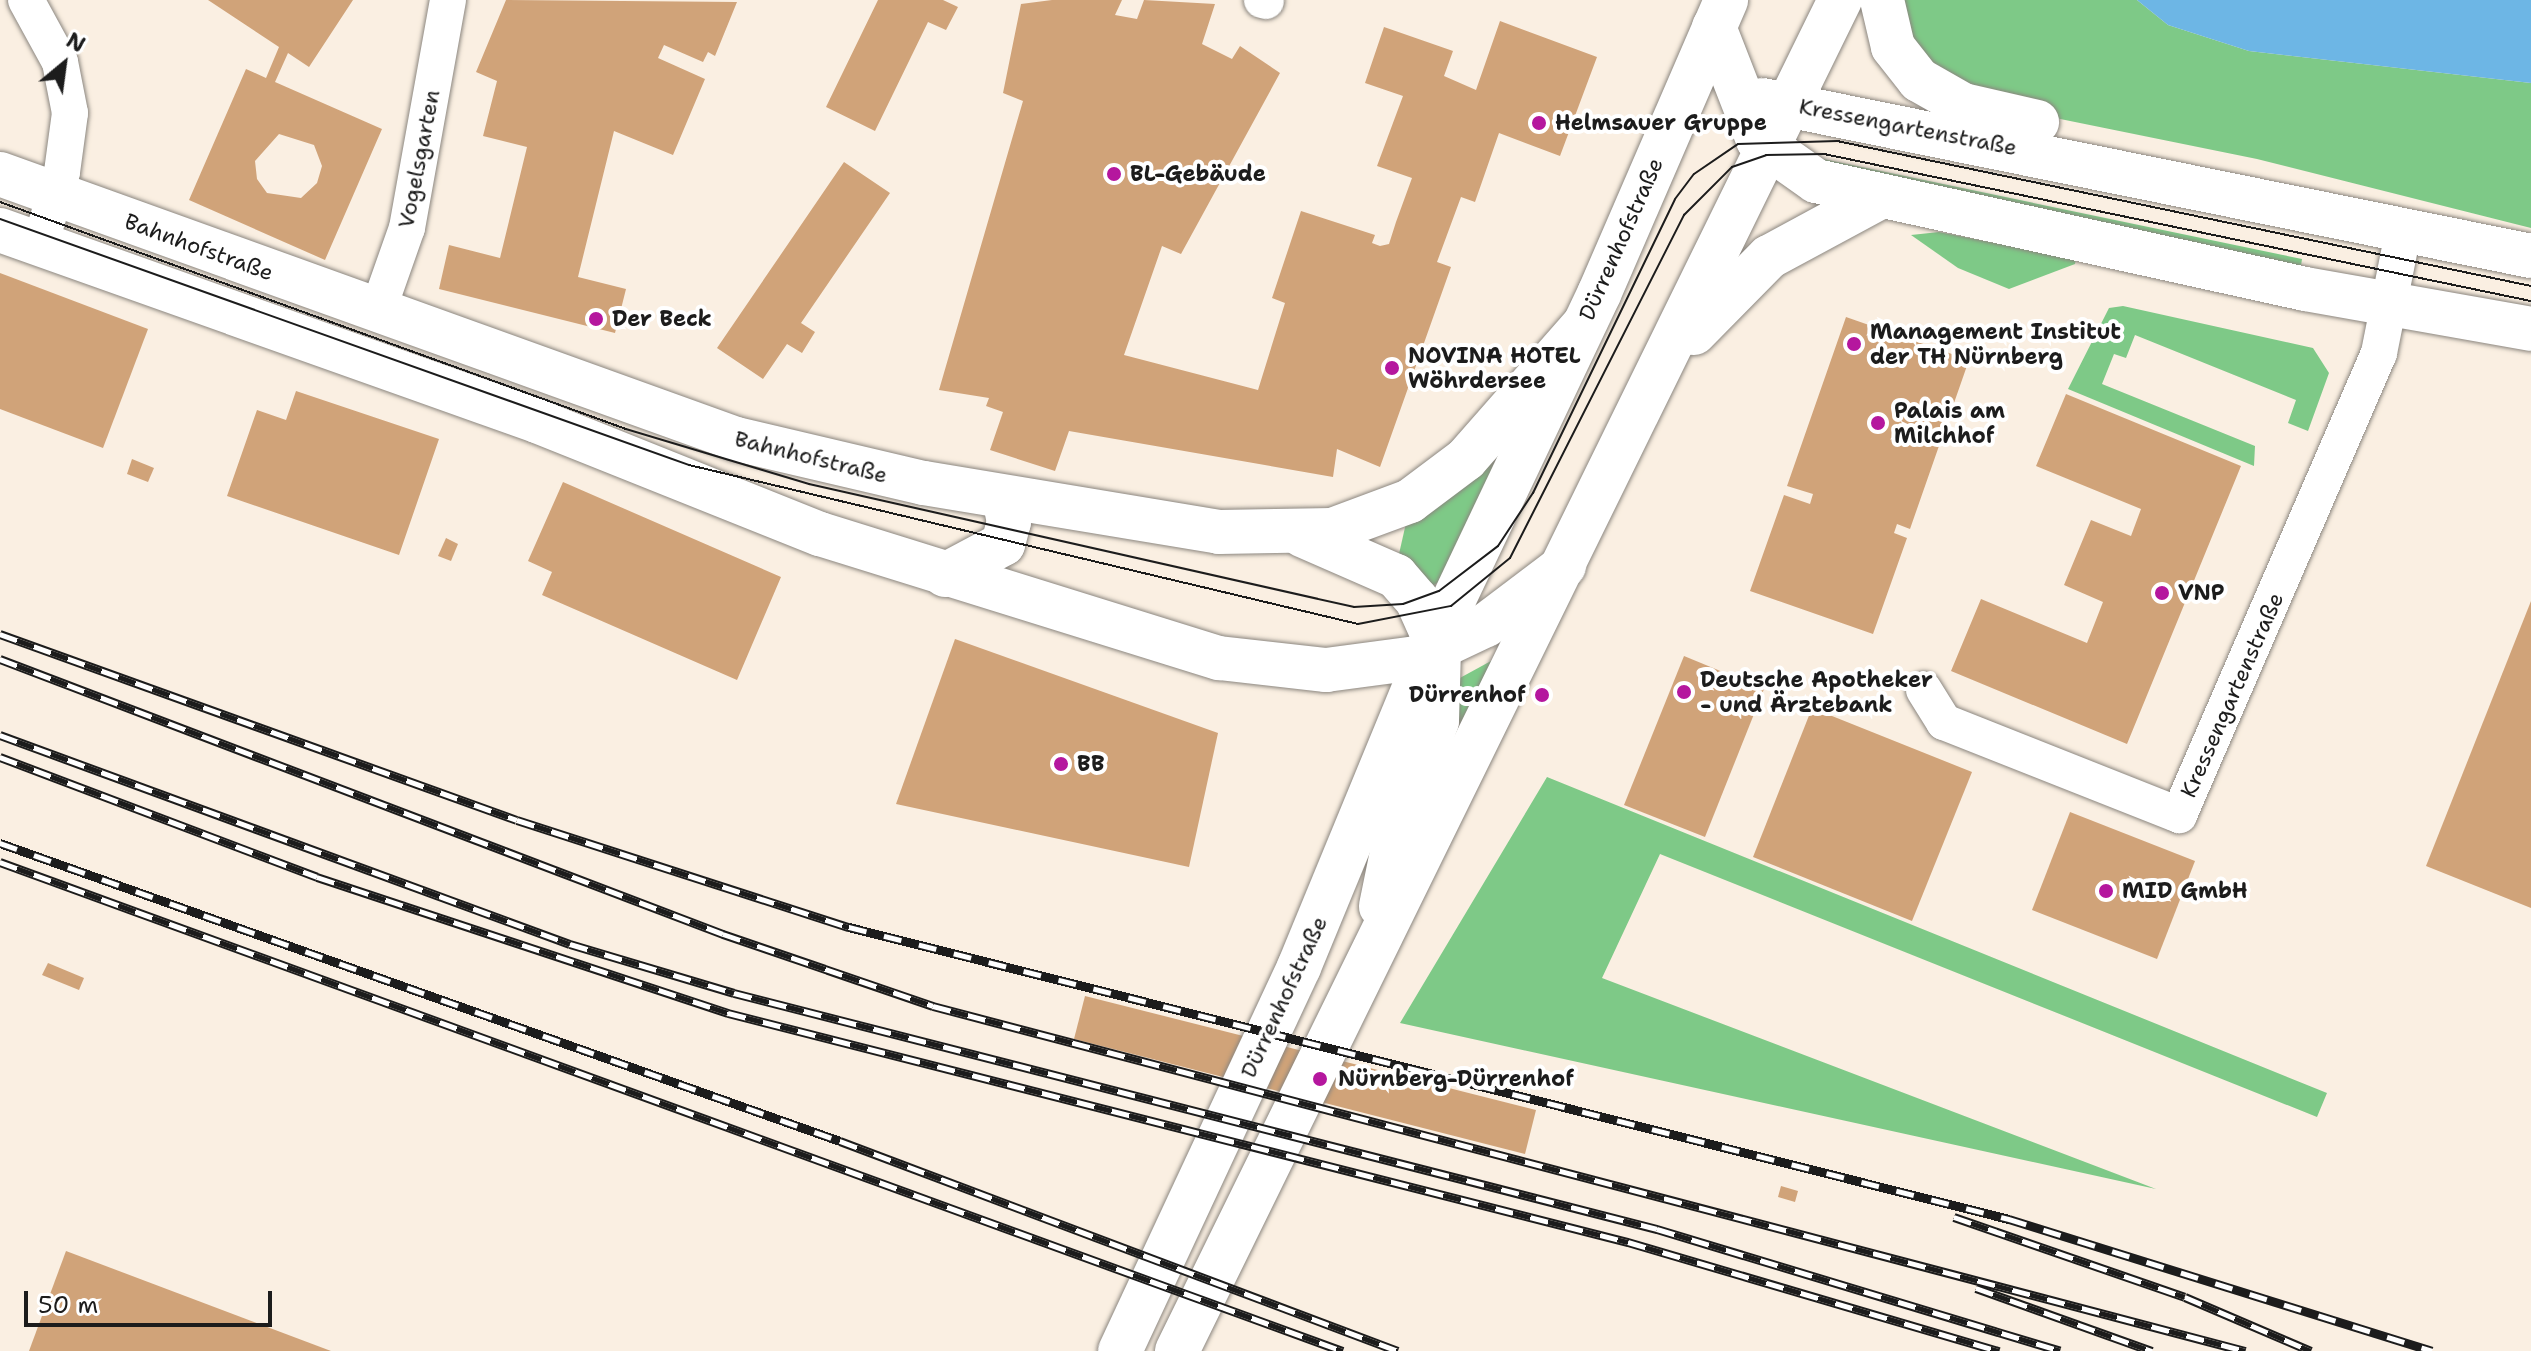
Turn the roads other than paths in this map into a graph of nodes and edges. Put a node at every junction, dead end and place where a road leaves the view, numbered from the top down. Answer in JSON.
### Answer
{"nodes":[{"id":1,"x":26,"y":0,"type":"edge"},
{"id":2,"x":448,"y":0,"type":"edge"},
{"id":3,"x":1840,"y":0,"type":"edge"},
{"id":4,"x":1882,"y":0,"type":"edge"},
{"id":5,"x":1720,"y":14,"type":"edge"},
{"id":6,"x":1736,"y":99,"type":"junction"},
{"id":7,"x":1788,"y":104,"type":"junction"},
{"id":8,"x":1663,"y":145,"type":"junction"},
{"id":9,"x":1768,"y":150,"type":"junction"},
{"id":10,"x":0,"y":174,"type":"edge"},
{"id":11,"x":2173,"y":182,"type":"junction"},
{"id":12,"x":57,"y":194,"type":"junction"},
{"id":13,"x":1880,"y":197,"type":"junction"},
{"id":14,"x":2404,"y":228,"type":"junction"},
{"id":15,"x":0,"y":230,"type":"edge"},
{"id":16,"x":40,"y":244,"type":"junction"},
{"id":17,"x":2531,"y":256,"type":"edge"},
{"id":18,"x":2393,"y":305,"type":"junction"},
{"id":19,"x":377,"y":313,"type":"junction"},
{"id":20,"x":1583,"y":326,"type":"junction"},
{"id":21,"x":2531,"y":329,"type":"edge"},
{"id":22,"x":1664,"y":363,"type":"junction"},
{"id":23,"x":1004,"y":498,"type":"junction"},
{"id":24,"x":1300,"y":534,"type":"junction"},
{"id":25,"x":1564,"y":566,"type":"junction"},
{"id":26,"x":945,"y":575,"type":"junction"},
{"id":27,"x":1434,"y":647,"type":"junction"},
{"id":28,"x":1924,"y":690,"type":"dead end"},
{"id":29,"x":1369,"y":966,"type":"junction"},
{"id":30,"x":1120,"y":1351,"type":"edge"},
{"id":31,"x":1177,"y":1351,"type":"edge"}],
"edges":[{"from":1,"to":12,"type":"street"},
{"from":2,"to":19,"type":"street","name":"Vogelsgarten"},
{"from":3,"to":7,"type":"main road","name":"Dürrenhofstraße"},
{"from":4,"to":11,"type":"main road","name":"Kressengartenstraße"},
{"from":5,"to":6,"type":"main road"},
{"from":5,"to":8,"type":"main road","name":"Dürrenhofstraße"},
{"from":6,"to":7,"type":"main road","name":"Kressengartenstraße"},
{"from":6,"to":8,"type":"main road","name":"Kressengartenstraße"},
{"from":6,"to":9,"type":"main road"},
{"from":7,"to":9,"type":"main road","name":"Dürrenhofstraße"},
{"from":7,"to":11,"type":"main road","name":"Kressengartenstraße"},
{"from":8,"to":20,"type":"main road","name":"Dürrenhofstraße"},
{"from":9,"to":13,"type":"main road"},
{"from":9,"to":22,"type":"main road","name":"Dürrenhofstraße"},
{"from":10,"to":12,"type":"main road","name":"Bahnhofstraße"},
{"from":11,"to":14,"type":"main road","name":"Kressengartenstraße"},
{"from":12,"to":16,"type":"street"},
{"from":12,"to":19,"type":"main road","name":"Bahnhofstraße"},
{"from":13,"to":18,"type":"main road"},
{"from":13,"to":22,"type":"main road","name":"Dürrenhofstraße"},
{"from":14,"to":17,"type":"main road","name":"Kressengartenstraße"},
{"from":14,"to":18,"type":"street","name":"Kressengartenstraße"},
{"from":15,"to":16,"type":"main road"},
{"from":16,"to":26,"type":"main road"},
{"from":18,"to":21,"type":"main road"},
{"from":18,"to":28,"type":"street","name":"Kressengartenstraße"},
{"from":19,"to":23,"type":"main road","name":"Bahnhofstraße"},
{"from":20,"to":24,"type":"main road","name":"Bahnhofstraße"},
{"from":20,"to":27,"type":"main road","name":"Dürrenhofstraße"},
{"from":22,"to":25,"type":"main road","name":"Dürrenhofstraße"},
{"from":23,"to":24,"type":"main road","name":"Bahnhofstraße"},
{"from":23,"to":26,"type":"main road"},
{"from":24,"to":27,"type":"main road"},
{"from":25,"to":27,"type":"main road"},
{"from":25,"to":29,"type":"main road","name":"Dürrenhofstraße"},
{"from":26,"to":27,"type":"main road"},
{"from":27,"to":29,"type":"main road","name":"Dürrenhofstraße"},
{"from":27,"to":30,"type":"main road","name":"Dürrenhofstraße"},
{"from":29,"to":31,"type":"main road","name":"Dürrenhofstraße"}]}
